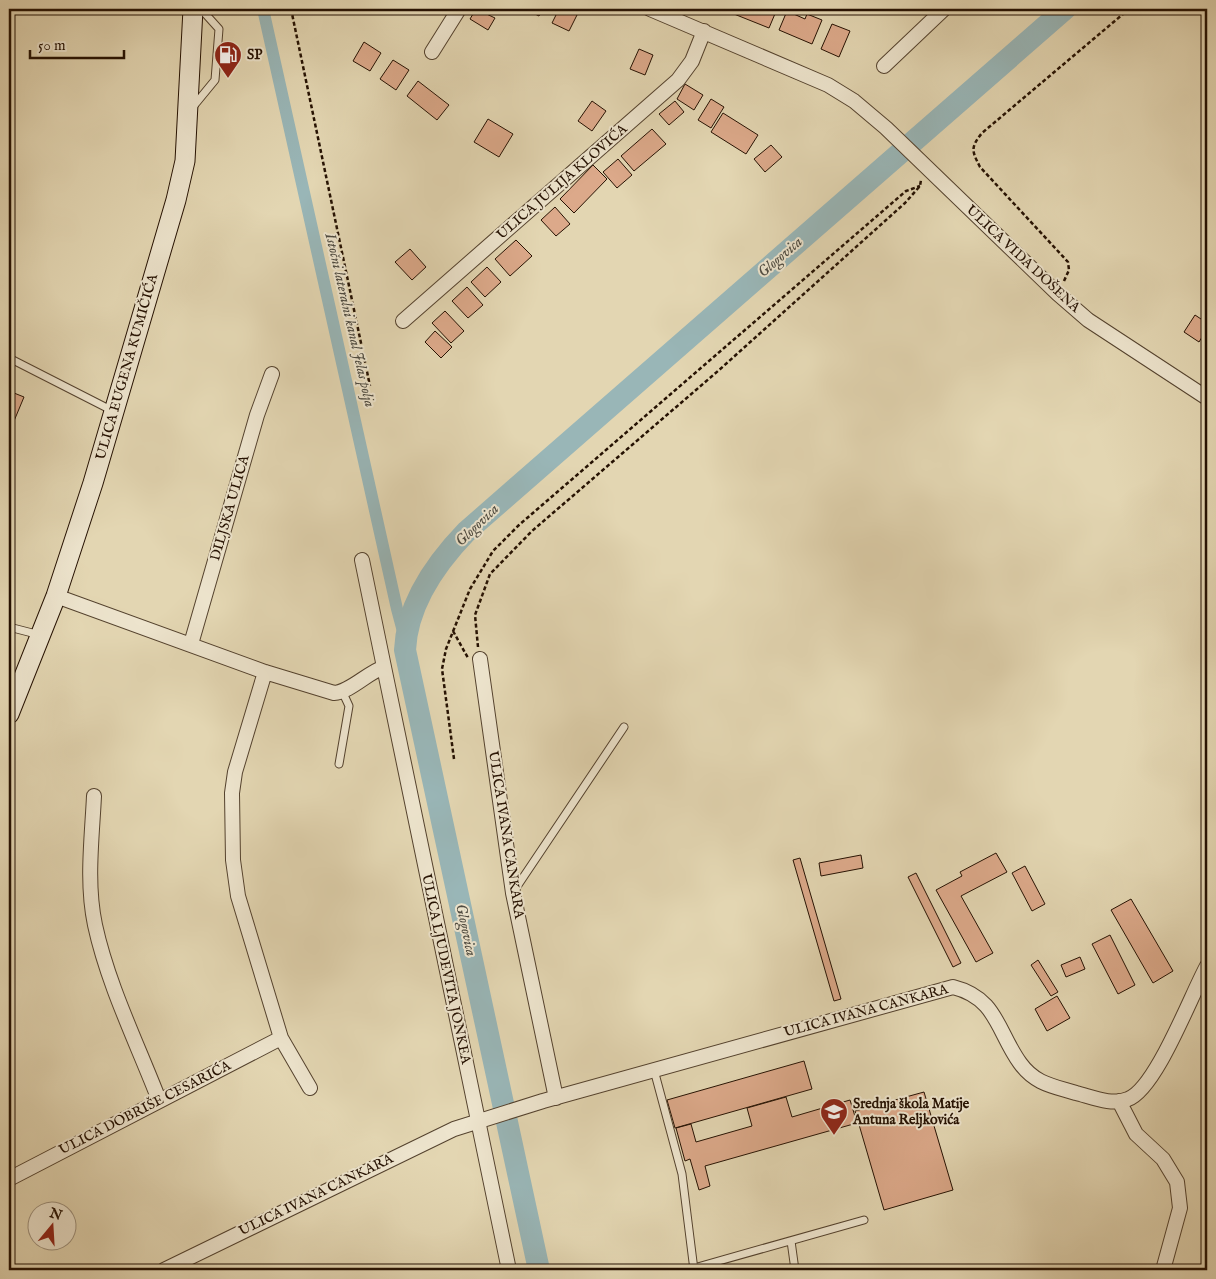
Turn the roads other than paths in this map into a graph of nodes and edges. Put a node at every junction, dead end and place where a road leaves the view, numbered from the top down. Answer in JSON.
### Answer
{"nodes":[{"id":1,"x":193,"y":9,"type":"edge"},
{"id":2,"x":202,"y":9,"type":"edge"},
{"id":3,"x":458,"y":9,"type":"edge"},
{"id":4,"x":650,"y":9,"type":"edge"},
{"id":5,"x":944,"y":9,"type":"edge"},
{"id":6,"x":704,"y":31,"type":"junction"},
{"id":7,"x":432,"y":52,"type":"dead end"},
{"id":8,"x":884,"y":66,"type":"dead end"},
{"id":9,"x":188,"y":112,"type":"junction"},
{"id":10,"x":403,"y":321,"type":"dead end"},
{"id":11,"x":9,"y":358,"type":"edge"},
{"id":12,"x":272,"y":374,"type":"dead end"},
{"id":13,"x":1207,"y":398,"type":"edge"},
{"id":14,"x":114,"y":412,"type":"junction"},
{"id":15,"x":362,"y":560,"type":"dead end"},
{"id":16,"x":56,"y":596,"type":"junction"},
{"id":17,"x":9,"y":627,"type":"edge"},
{"id":18,"x":40,"y":635,"type":"junction"},
{"id":19,"x":191,"y":644,"type":"junction"},
{"id":20,"x":480,"y":658,"type":"road end"},
{"id":21,"x":384,"y":667,"type":"junction"},
{"id":22,"x":265,"y":672,"type":"junction"},
{"id":23,"x":343,"y":693,"type":"junction"},
{"id":24,"x":9,"y":714,"type":"edge"},
{"id":25,"x":624,"y":727,"type":"dead end"},
{"id":26,"x":339,"y":764,"type":"dead end"},
{"id":27,"x":94,"y":796,"type":"dead end"},
{"id":28,"x":513,"y":893,"type":"junction"},
{"id":29,"x":1207,"y":966,"type":"edge"},
{"id":30,"x":281,"y":1038,"type":"junction"},
{"id":31,"x":654,"y":1070,"type":"junction"},
{"id":32,"x":310,"y":1088,"type":"dead end"},
{"id":33,"x":549,"y":1099,"type":"junction"},
{"id":34,"x":159,"y":1100,"type":"junction"},
{"id":35,"x":1119,"y":1101,"type":"junction"},
{"id":36,"x":481,"y":1119,"type":"junction"},
{"id":37,"x":9,"y":1179,"type":"edge"},
{"id":38,"x":864,"y":1220,"type":"dead end"},
{"id":39,"x":791,"y":1241,"type":"junction"},
{"id":40,"x":694,"y":1269,"type":"edge"},
{"id":41,"x":164,"y":1270,"type":"edge"},
{"id":42,"x":509,"y":1270,"type":"edge"},
{"id":43,"x":795,"y":1270,"type":"edge"},
{"id":44,"x":1163,"y":1270,"type":"edge"}],
"edges":[{"from":1,"to":9,"type":"main road","name":"ULICA EUGENA KUMIČIĆA"},
{"from":2,"to":9,"type":"lane"},
{"from":3,"to":7,"type":"street"},
{"from":4,"to":6,"type":"street","name":"ULICA VIDA DOŠENA"},
{"from":5,"to":8,"type":"street"},
{"from":6,"to":10,"type":"street","name":"ULICA JULIJA KLOVIĆA"},
{"from":6,"to":13,"type":"street","name":"ULICA VIDA DOŠENA"},
{"from":9,"to":14,"type":"main road","name":"ULICA EUGENA KUMIČIĆA"},
{"from":11,"to":14,"type":"lane"},
{"from":12,"to":19,"type":"street","name":"DILJSKA ULICA"},
{"from":14,"to":16,"type":"main road","name":"ULICA EUGENA KUMIČIĆA"},
{"from":15,"to":21,"type":"street","name":"ULICA LJUDEVITA JONKEA"},
{"from":16,"to":18,"type":"main road","name":"ULICA EUGENA KUMIČIĆA"},
{"from":16,"to":19,"type":"street"},
{"from":17,"to":18,"type":"lane"},
{"from":18,"to":24,"type":"main road","name":"ULICA EUGENA KUMIČIĆA"},
{"from":19,"to":22,"type":"street"},
{"from":20,"to":28,"type":"street","name":"ULICA IVANA CANKARA"},
{"from":21,"to":23,"type":"street"},
{"from":21,"to":36,"type":"street","name":"ULICA LJUDEVITA JONKEA"},
{"from":22,"to":23,"type":"street"},
{"from":22,"to":30,"type":"street"},
{"from":23,"to":26,"type":"lane"},
{"from":25,"to":28,"type":"lane"},
{"from":27,"to":34,"type":"street"},
{"from":28,"to":33,"type":"street","name":"ULICA IVANA CANKARA"},
{"from":29,"to":35,"type":"street"},
{"from":30,"to":32,"type":"street"},
{"from":30,"to":34,"type":"street","name":"ULICA DOBRIŠE CESARIĆA"},
{"from":31,"to":33,"type":"street","name":"ULICA IVANA CANKARA"},
{"from":31,"to":35,"type":"street","name":"ULICA IVANA CANKARA"},
{"from":31,"to":40,"type":"lane"},
{"from":33,"to":36,"type":"street","name":"ULICA IVANA CANKARA"},
{"from":34,"to":37,"type":"street","name":"ULICA DOBRIŠE CESARIĆA"},
{"from":35,"to":44,"type":"street"},
{"from":36,"to":41,"type":"street","name":"ULICA IVANA CANKARA"},
{"from":36,"to":42,"type":"street","name":"ULICA LJUDEVITA JONKEA"},
{"from":38,"to":39,"type":"lane"},
{"from":39,"to":40,"type":"lane"},
{"from":39,"to":43,"type":"lane"}]}
